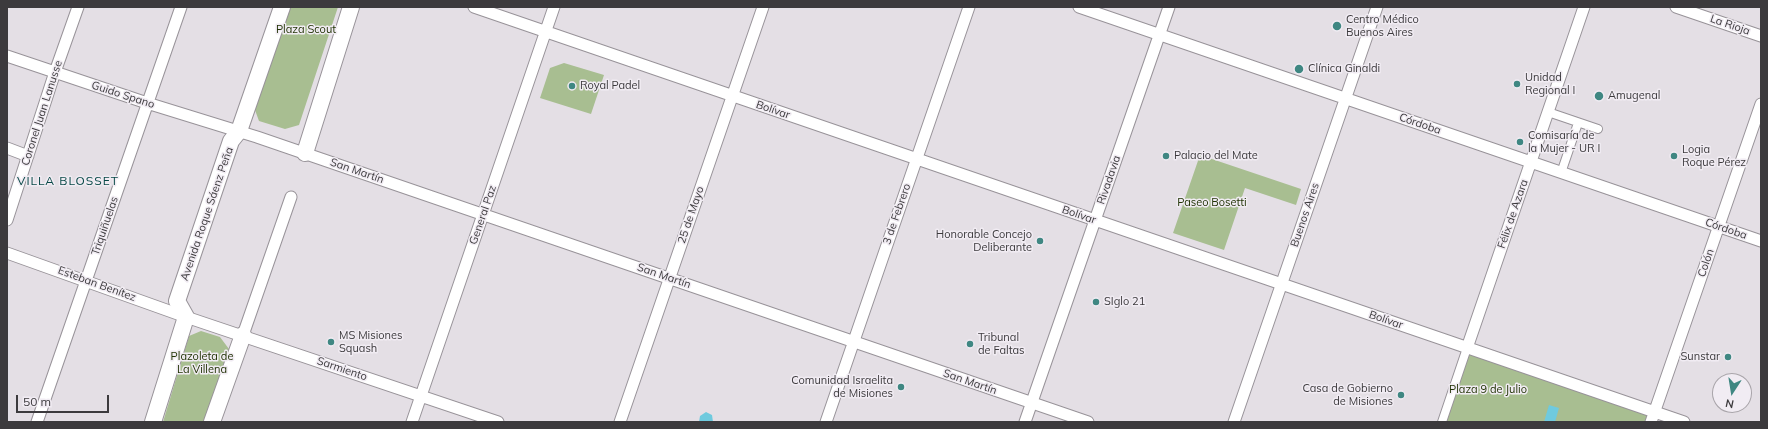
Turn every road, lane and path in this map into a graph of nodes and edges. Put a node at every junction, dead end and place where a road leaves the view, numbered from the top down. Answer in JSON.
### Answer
{"nodes":[{"id":1,"x":78,"y":7,"type":"edge"},
{"id":2,"x":181,"y":7,"type":"edge"},
{"id":3,"x":282,"y":7,"type":"edge"},
{"id":4,"x":352,"y":7,"type":"edge"},
{"id":5,"x":474,"y":7,"type":"edge"},
{"id":6,"x":554,"y":7,"type":"edge"},
{"id":7,"x":763,"y":7,"type":"edge"},
{"id":8,"x":969,"y":7,"type":"edge"},
{"id":9,"x":1079,"y":7,"type":"edge"},
{"id":10,"x":1169,"y":7,"type":"edge"},
{"id":11,"x":1377,"y":7,"type":"edge"},
{"id":12,"x":1584,"y":7,"type":"edge"},
{"id":13,"x":1676,"y":7,"type":"edge"},
{"id":14,"x":546,"y":32,"type":"junction"},
{"id":15,"x":1159,"y":35,"type":"junction"},
{"id":16,"x":1761,"y":36,"type":"edge"},
{"id":17,"x":7,"y":56,"type":"edge"},
{"id":18,"x":55,"y":72,"type":"junction"},
{"id":19,"x":732,"y":96,"type":"junction"},
{"id":20,"x":1345,"y":98,"type":"junction"},
{"id":21,"x":147,"y":103,"type":"junction"},
{"id":22,"x":1761,"y":104,"type":"edge"},
{"id":23,"x":1548,"y":112,"type":"junction"},
{"id":24,"x":1578,"y":122,"type":"junction"},
{"id":25,"x":1598,"y":129,"type":"dead end"},
{"id":26,"x":239,"y":131,"type":"junction"},
{"id":27,"x":7,"y":148,"type":"edge"},
{"id":28,"x":305,"y":153,"type":"junction"},
{"id":29,"x":28,"y":156,"type":"junction"},
{"id":30,"x":916,"y":159,"type":"junction"},
{"id":31,"x":1531,"y":162,"type":"junction"},
{"id":32,"x":1561,"y":173,"type":"junction"},
{"id":33,"x":291,"y":198,"type":"dead end"},
{"id":34,"x":483,"y":214,"type":"junction"},
{"id":35,"x":7,"y":220,"type":"edge"},
{"id":36,"x":1095,"y":221,"type":"junction"},
{"id":37,"x":1718,"y":227,"type":"junction"},
{"id":38,"x":1761,"y":241,"type":"edge"},
{"id":39,"x":7,"y":253,"type":"edge"},
{"id":40,"x":670,"y":278,"type":"junction"},
{"id":41,"x":86,"y":280,"type":"junction"},
{"id":42,"x":1281,"y":284,"type":"junction"},
{"id":43,"x":186,"y":317,"type":"junction"},
{"id":44,"x":243,"y":335,"type":"junction"},
{"id":45,"x":854,"y":341,"type":"junction"},
{"id":46,"x":1467,"y":348,"type":"junction"},
{"id":47,"x":421,"y":395,"type":"junction"},
{"id":48,"x":1032,"y":403,"type":"junction"},
{"id":49,"x":1653,"y":417,"type":"edge"},
{"id":50,"x":37,"y":422,"type":"edge"},
{"id":51,"x":153,"y":422,"type":"edge"},
{"id":52,"x":212,"y":422,"type":"edge"},
{"id":53,"x":412,"y":422,"type":"edge"},
{"id":54,"x":498,"y":422,"type":"edge"},
{"id":55,"x":620,"y":422,"type":"edge"},
{"id":56,"x":826,"y":422,"type":"edge"},
{"id":57,"x":1025,"y":422,"type":"edge"},
{"id":58,"x":1088,"y":422,"type":"edge"},
{"id":59,"x":1234,"y":422,"type":"edge"},
{"id":60,"x":1442,"y":422,"type":"edge"},
{"id":61,"x":1684,"y":422,"type":"edge"}],
"edges":[{"from":1,"to":18,"type":"street","name":"Coronel Juan Lanusse"},
{"from":2,"to":21,"type":"street","name":"Triquiñuelas"},
{"from":3,"to":26,"type":"main road","name":"Avenida Roque Sáenz Peña"},
{"from":4,"to":28,"type":"main road"},
{"from":5,"to":14,"type":"street","name":"Bolívar"},
{"from":6,"to":14,"type":"street","name":"General Paz"},
{"from":7,"to":19,"type":"street","name":"25 de Mayo"},
{"from":8,"to":30,"type":"street","name":"3 de Febrero"},
{"from":9,"to":15,"type":"street","name":"Córdoba"},
{"from":10,"to":15,"type":"street","name":"Rivadavia"},
{"from":11,"to":20,"type":"street","name":"Buenos Aires"},
{"from":12,"to":23,"type":"street","name":"Félix de Azara"},
{"from":13,"to":16,"type":"street","name":"La Rioja"},
{"from":14,"to":19,"type":"street","name":"Bolívar"},
{"from":14,"to":34,"type":"street","name":"General Paz"},
{"from":15,"to":20,"type":"street","name":"Córdoba"},
{"from":15,"to":36,"type":"street","name":"Rivadavia"},
{"from":17,"to":18,"type":"street","name":"Guido Spano"},
{"from":18,"to":21,"type":"street","name":"Guido Spano"},
{"from":18,"to":29,"type":"street","name":"Coronel Juan Lanusse"},
{"from":19,"to":30,"type":"street","name":"Bolívar"},
{"from":19,"to":40,"type":"street","name":"25 de Mayo"},
{"from":20,"to":31,"type":"street","name":"Córdoba"},
{"from":20,"to":42,"type":"street","name":"Buenos Aires"},
{"from":21,"to":26,"type":"street","name":"Guido Spano"},
{"from":21,"to":41,"type":"street","name":"Triquiñuelas"},
{"from":22,"to":37,"type":"street","name":"Colón"},
{"from":23,"to":24,"type":"street"},
{"from":23,"to":31,"type":"street","name":"Félix de Azara"},
{"from":24,"to":25,"type":"street"},
{"from":24,"to":32,"type":"street"},
{"from":26,"to":28,"type":"street","name":"San Martín"},
{"from":26,"to":43,"type":"main road","name":"Avenida Roque Sáenz Peña"},
{"from":27,"to":29,"type":"street"},
{"from":28,"to":34,"type":"street","name":"San Martín"},
{"from":29,"to":35,"type":"street","name":"Coronel Juan Lanusse"},
{"from":30,"to":36,"type":"street","name":"Bolívar"},
{"from":30,"to":45,"type":"street","name":"3 de Febrero"},
{"from":31,"to":32,"type":"street","name":"Córdoba"},
{"from":31,"to":46,"type":"street","name":"Félix de Azara"},
{"from":32,"to":37,"type":"street","name":"Córdoba"},
{"from":33,"to":44,"type":"street"},
{"from":34,"to":40,"type":"street","name":"San Martín"},
{"from":34,"to":47,"type":"street","name":"General Paz"},
{"from":36,"to":42,"type":"street","name":"Bolívar"},
{"from":36,"to":48,"type":"street","name":"Rivadavia"},
{"from":37,"to":38,"type":"street","name":"Córdoba"},
{"from":37,"to":49,"type":"street","name":"Colón"},
{"from":39,"to":41,"type":"street","name":"Esteban Benítez"},
{"from":40,"to":45,"type":"street","name":"San Martín"},
{"from":40,"to":55,"type":"street","name":"25 de Mayo"},
{"from":41,"to":43,"type":"street","name":"Esteban Benítez"},
{"from":41,"to":50,"type":"street","name":"Triquiñuelas"},
{"from":42,"to":46,"type":"street","name":"Bolívar"},
{"from":42,"to":59,"type":"street","name":"Buenos Aires"},
{"from":43,"to":44,"type":"street","name":"Sarmiento"},
{"from":43,"to":51,"type":"main road"},
{"from":44,"to":47,"type":"street","name":"Sarmiento"},
{"from":44,"to":52,"type":"main road"},
{"from":45,"to":48,"type":"street","name":"San Martín"},
{"from":45,"to":56,"type":"street","name":"3 de Febrero"},
{"from":46,"to":49,"type":"street","name":"Bolívar"},
{"from":46,"to":60,"type":"street","name":"Félix de Azara"},
{"from":47,"to":53,"type":"street","name":"General Paz"},
{"from":47,"to":54,"type":"street","name":"Sarmiento"},
{"from":48,"to":57,"type":"street","name":"Rivadavia"},
{"from":48,"to":58,"type":"street","name":"San Martín"},
{"from":49,"to":61,"type":"street","name":"Bolívar"}]}
